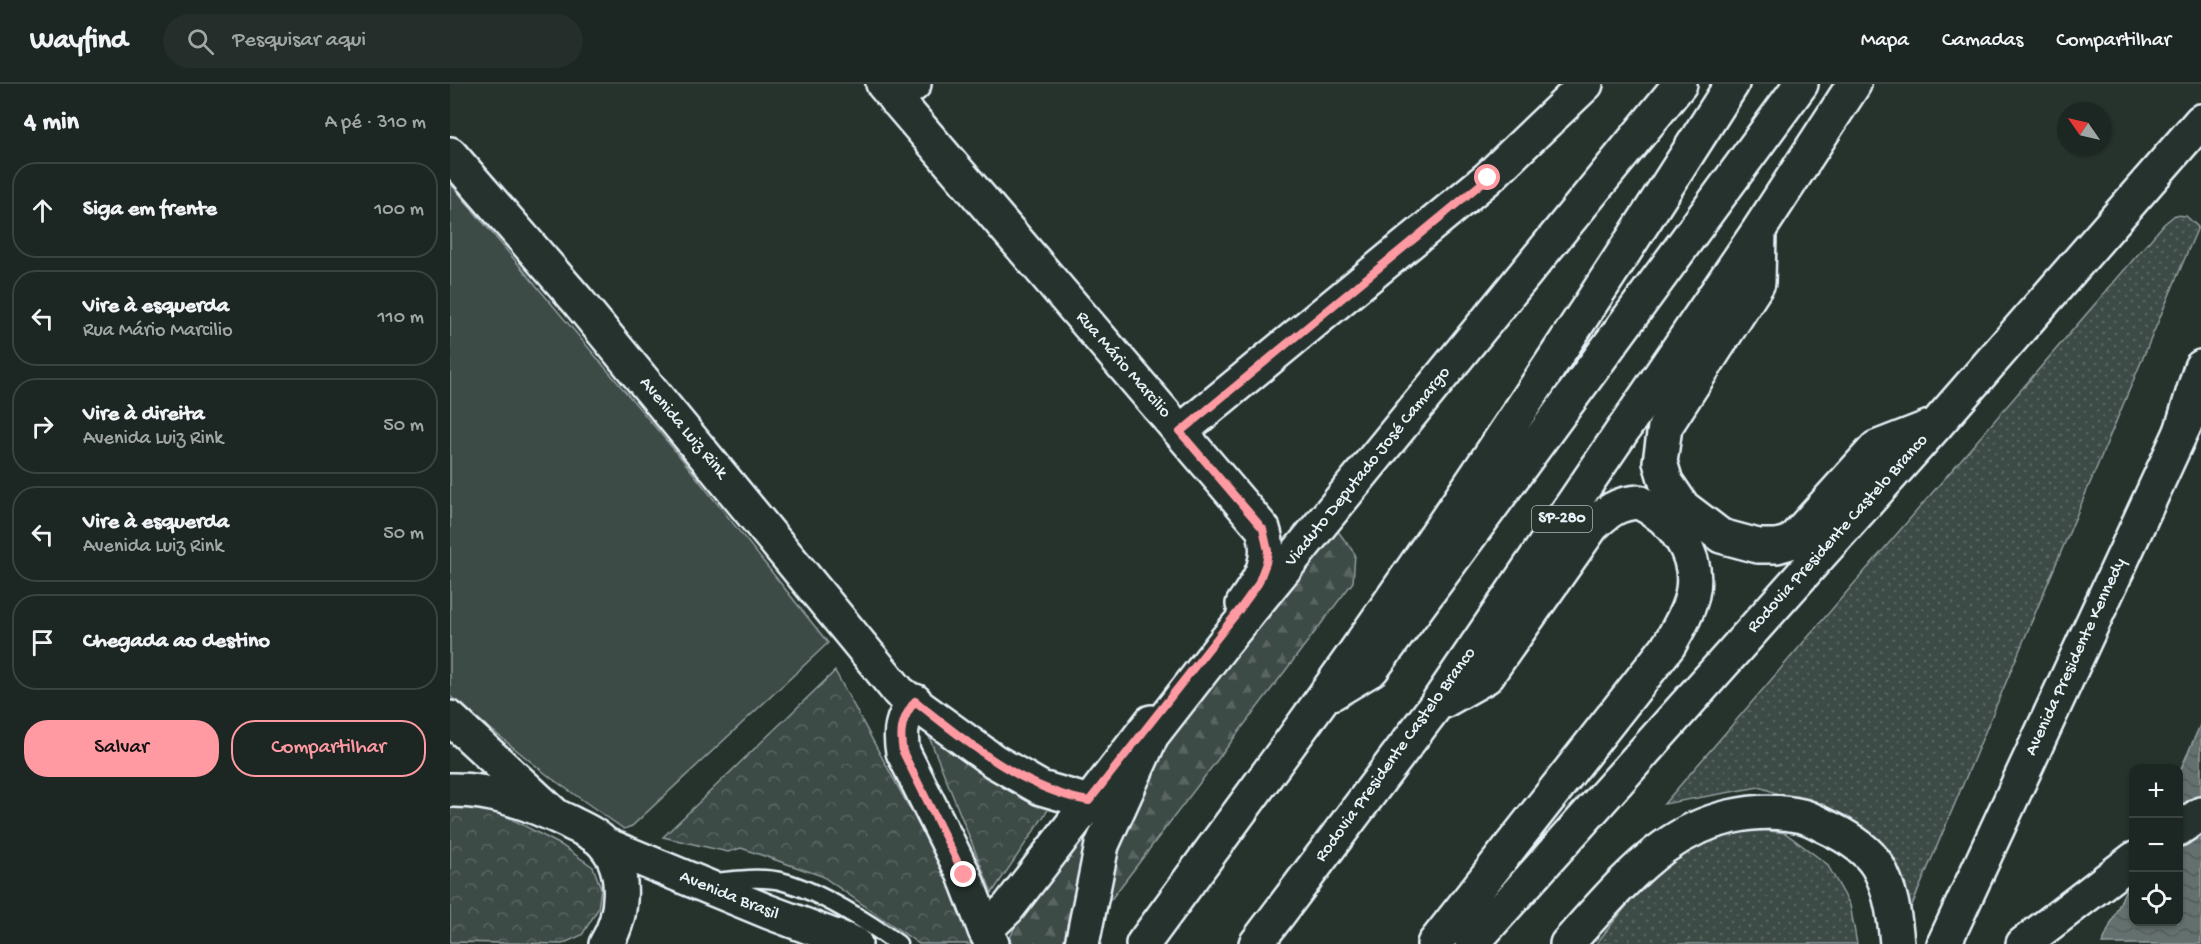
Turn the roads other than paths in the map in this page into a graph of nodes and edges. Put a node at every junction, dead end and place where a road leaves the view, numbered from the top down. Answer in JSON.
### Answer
{"nodes":[{"id":1,"x":1586,"y":84,"type":"edge"},
{"id":2,"x":1680,"y":84,"type":"edge"},
{"id":3,"x":1732,"y":84,"type":"edge"},
{"id":4,"x":1801,"y":84,"type":"edge"},
{"id":5,"x":1854,"y":84,"type":"edge"},
{"id":6,"x":897,"y":89,"type":"edge"},
{"id":7,"x":2201,"y":121,"type":"edge"},
{"id":8,"x":450,"y":154,"type":"edge"},
{"id":9,"x":1759,"y":230,"type":"junction"},
{"id":10,"x":2201,"y":367,"type":"edge"},
{"id":11,"x":2201,"y":392,"type":"edge"},
{"id":12,"x":1937,"y":424,"type":"junction"},
{"id":13,"x":1180,"y":432,"type":"junction"},
{"id":14,"x":2181,"y":432,"type":"junction"},
{"id":15,"x":1323,"y":698,"type":"junction"},
{"id":16,"x":915,"y":701,"type":"junction"},
{"id":17,"x":1436,"y":705,"type":"junction"},
{"id":18,"x":450,"y":718,"type":"edge"},
{"id":19,"x":450,"y":790,"type":"edge"},
{"id":20,"x":1089,"y":801,"type":"junction"},
{"id":21,"x":2201,"y":814,"type":"edge"},
{"id":22,"x":556,"y":815,"type":"junction"},
{"id":23,"x":2183,"y":826,"type":"edge"},
{"id":24,"x":604,"y":844,"type":"junction"},
{"id":25,"x":2129,"y":862,"type":"edge"},
{"id":26,"x":699,"y":884,"type":"junction"},
{"id":27,"x":989,"y":937,"type":"edge"},
{"id":28,"x":606,"y":944,"type":"edge"},
{"id":29,"x":855,"y":944,"type":"edge"},
{"id":30,"x":898,"y":944,"type":"edge"},
{"id":31,"x":1082,"y":944,"type":"edge"},
{"id":32,"x":1143,"y":944,"type":"edge"},
{"id":33,"x":1256,"y":944,"type":"edge"},
{"id":34,"x":1434,"y":944,"type":"edge"},
{"id":35,"x":1473,"y":944,"type":"edge"},
{"id":36,"x":1567,"y":944,"type":"edge"},
{"id":37,"x":1897,"y":944,"type":"edge"},
{"id":38,"x":1944,"y":944,"type":"edge"},
{"id":39,"x":2023,"y":944,"type":"edge"}],
"edges":[{"from":1,"to":13,"type":"main road"},
{"from":2,"to":31,"type":"main road","name":"Viaduto Deputado José Camargo"},
{"from":3,"to":15,"type":"main road"},
{"from":4,"to":15,"type":"main road"},
{"from":5,"to":9,"type":"main road","name":"Rodovia Presidente Castelo Branco","number":"SP-280"},
{"from":6,"to":13,"type":"main road","name":"Rua Mário Marcilio"},
{"from":7,"to":12,"type":"main road","name":"Rodovia Presidente Castelo Branco"},
{"from":8,"to":16,"type":"main road","name":"Avenida Luiz Rink"},
{"from":9,"to":12,"type":"main road"},
{"from":9,"to":17,"type":"main road","name":"Rodovia Presidente Castelo Branco","number":"SP-280"},
{"from":10,"to":14,"type":"main road","name":"Avenida Presidente Kennedy"},
{"from":11,"to":14,"type":"main road"},
{"from":12,"to":35,"type":"main road","name":"Rodovia Presidente Castelo Branco"},
{"from":13,"to":20,"type":"main road","name":"Rua Mário Marcilio"},
{"from":14,"to":38,"type":"main road","name":"Avenida Presidente Kennedy"},
{"from":15,"to":32,"type":"main road"},
{"from":16,"to":20,"type":"main road","name":"Avenida Luiz Rink"},
{"from":16,"to":27,"type":"main road"},
{"from":17,"to":33,"type":"main road","name":"Rodovia Presidente Castelo Branco","number":"SP-280"},
{"from":17,"to":34,"type":"main road"},
{"from":18,"to":22,"type":"main road","name":"Avenida Brasil"},
{"from":19,"to":22,"type":"main road","name":"Avenida Brasil"},
{"from":20,"to":27,"type":"main road","name":"Rua Mário Marcilio"},
{"from":21,"to":23,"type":"main road"},
{"from":22,"to":24,"type":"main road","name":"Avenida Brasil"},
{"from":24,"to":26,"type":"main road","name":"Avenida Brasil"},
{"from":24,"to":28,"type":"main road"},
{"from":25,"to":39,"type":"main road"},
{"from":26,"to":29,"type":"main road","name":"Avenida Brasil"},
{"from":26,"to":30,"type":"lane"},
{"from":36,"to":37,"type":"main road"}]}
